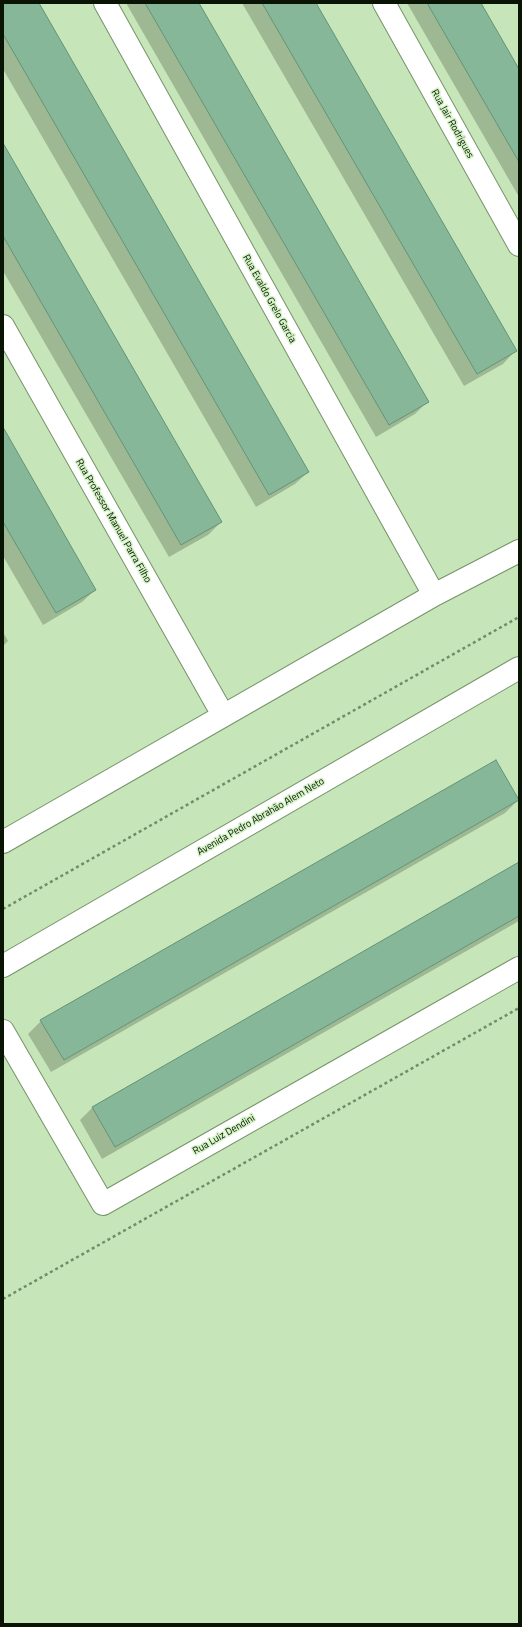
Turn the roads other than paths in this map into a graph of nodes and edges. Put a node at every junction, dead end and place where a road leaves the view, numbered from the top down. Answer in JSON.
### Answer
{"nodes":[{"id":1,"x":105,"y":3,"type":"edge"},
{"id":2,"x":384,"y":3,"type":"edge"},
{"id":3,"x":519,"y":244,"type":"edge"},
{"id":4,"x":3,"y":326,"type":"edge"},
{"id":5,"x":519,"y":551,"type":"edge"},
{"id":6,"x":434,"y":595,"type":"junction"},
{"id":7,"x":517,"y":675,"type":"edge"},
{"id":8,"x":223,"y":716,"type":"junction"},
{"id":9,"x":3,"y":840,"type":"edge"},
{"id":10,"x":3,"y":966,"type":"edge"},
{"id":11,"x":519,"y":968,"type":"edge"},
{"id":12,"x":3,"y":1031,"type":"edge"}],
"edges":[{"from":1,"to":6,"type":"street","name":"Rua Evaldo Grelo Garcia"},
{"from":2,"to":3,"type":"street","name":"Rua Jair Rodrigues"},
{"from":4,"to":8,"type":"street","name":"Rua Professor Manuel Parra Filho"},
{"from":5,"to":6,"type":"street"},
{"from":6,"to":8,"type":"street"},
{"from":7,"to":10,"type":"street","name":"Avenida Pedro Abrahão Alem Neto"},
{"from":8,"to":9,"type":"street"},
{"from":11,"to":12,"type":"street","name":"Rua Luiz Dendini"}]}
